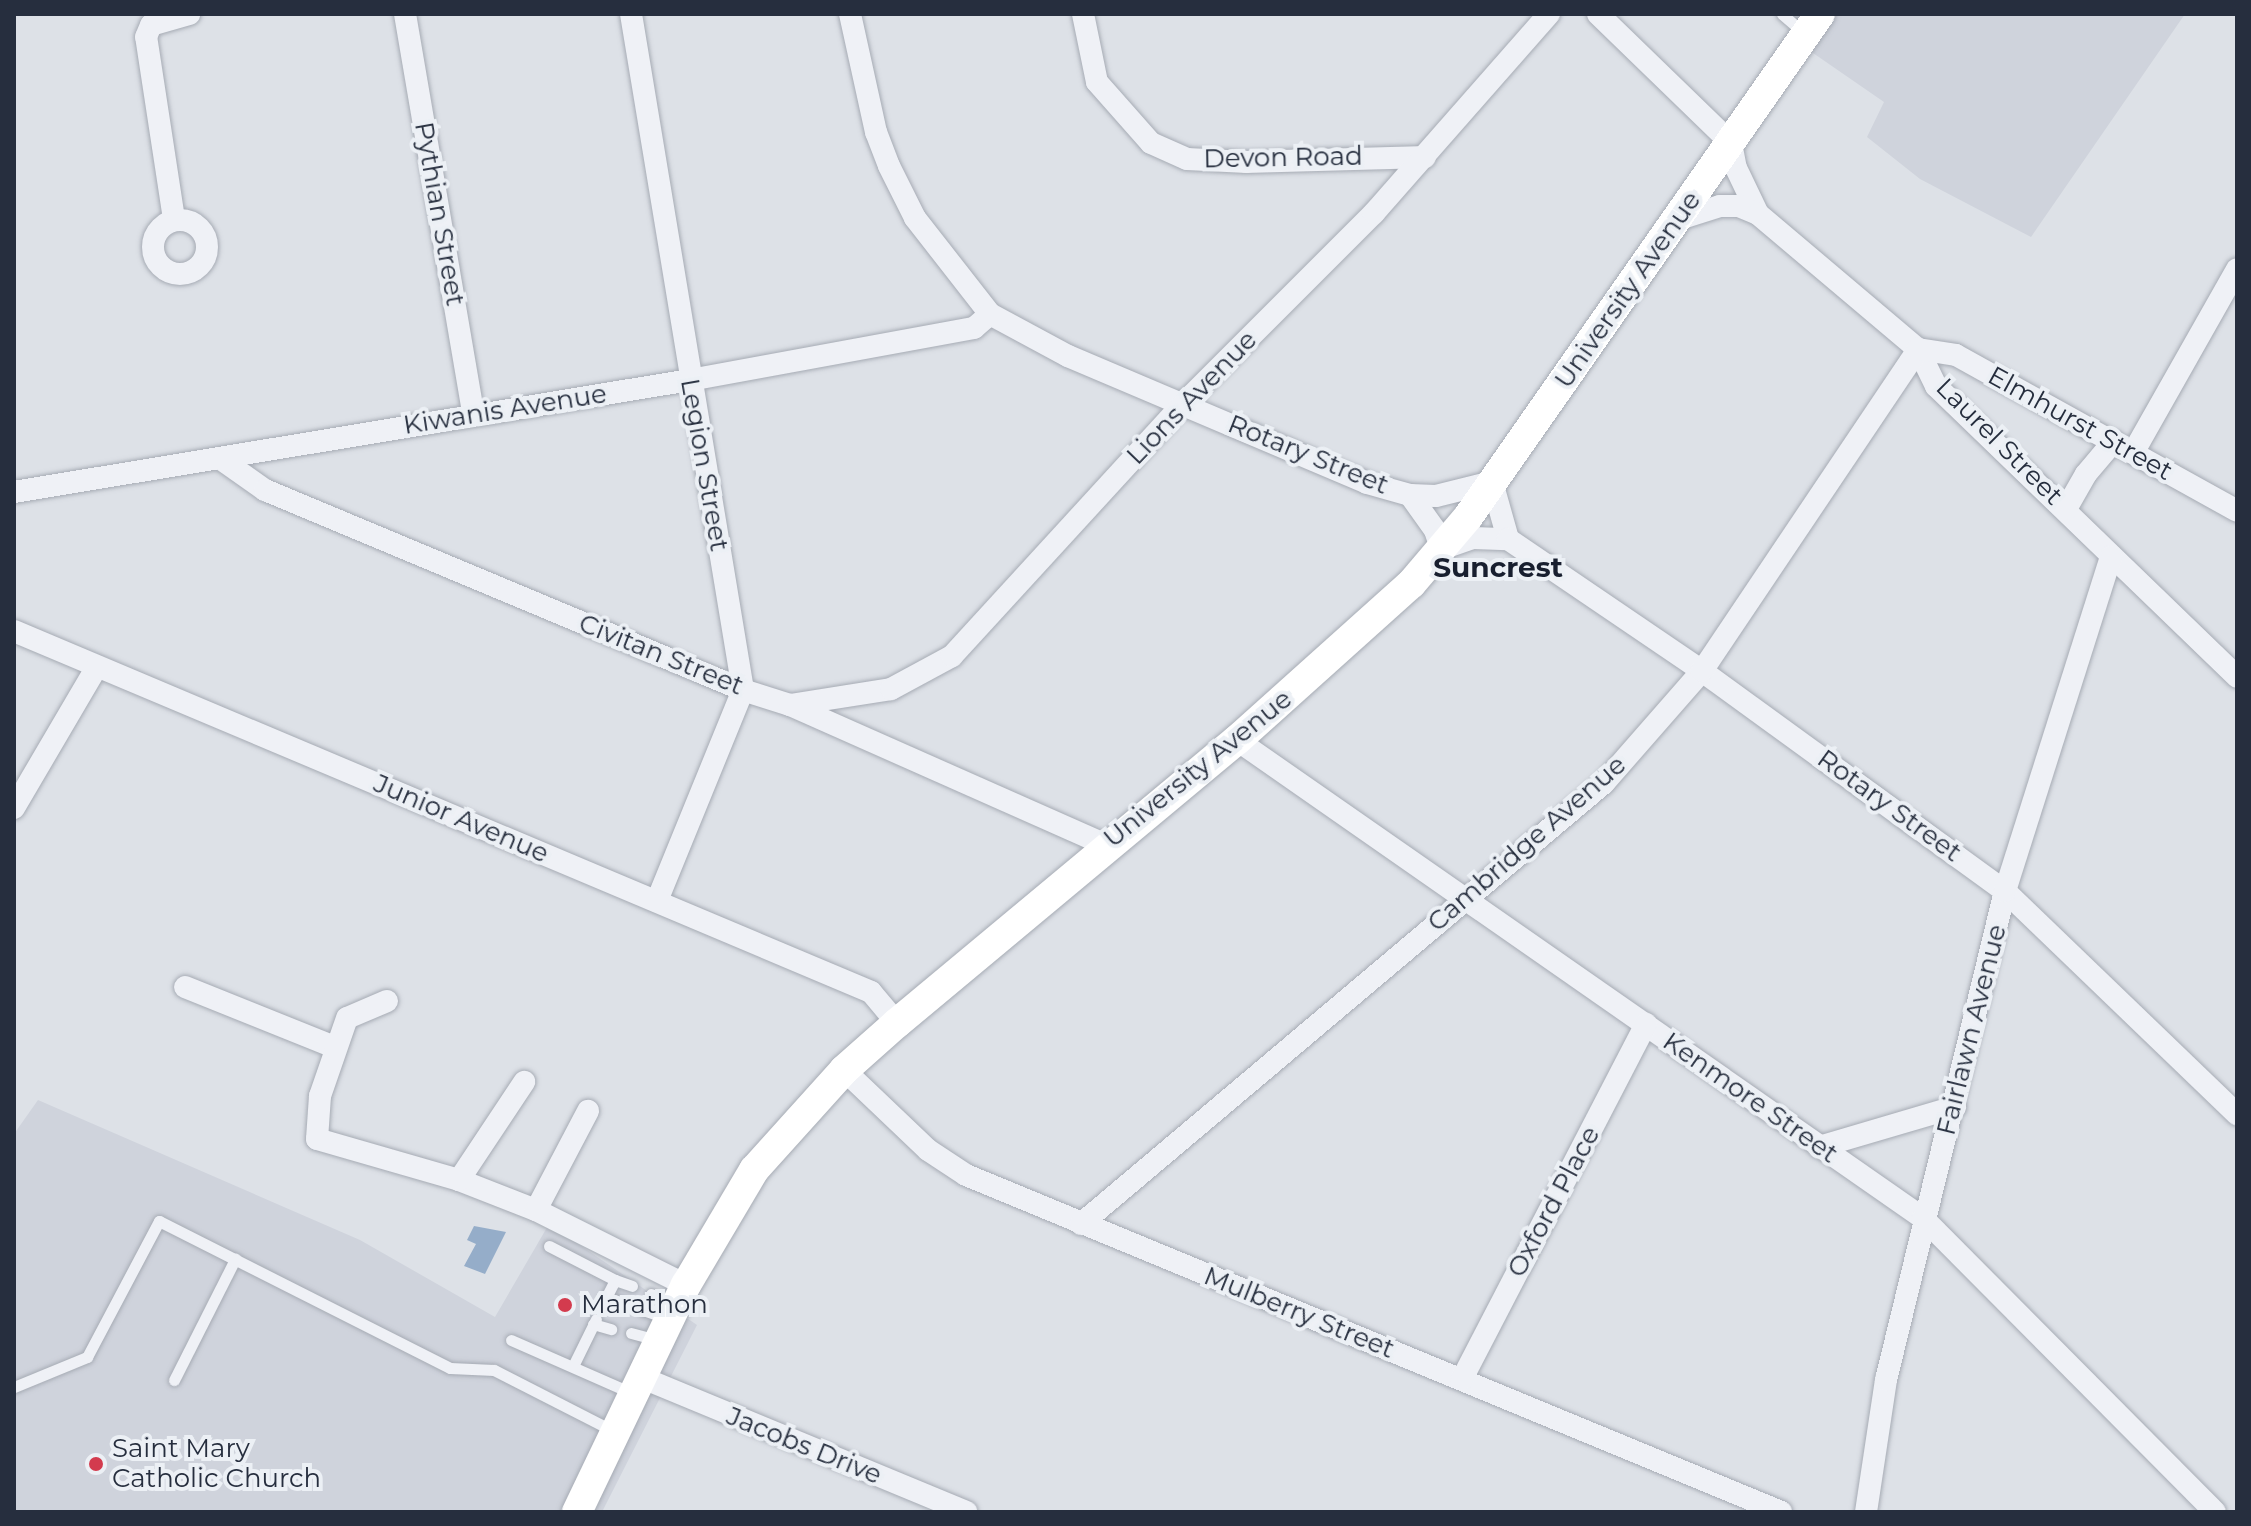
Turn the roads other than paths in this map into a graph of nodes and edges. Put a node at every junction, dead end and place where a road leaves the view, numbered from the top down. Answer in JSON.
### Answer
{"nodes":[{"id":1,"x":189,"y":14,"type":"edge"},
{"id":2,"x":405,"y":14,"type":"edge"},
{"id":3,"x":631,"y":14,"type":"edge"},
{"id":4,"x":850,"y":14,"type":"edge"},
{"id":5,"x":1083,"y":14,"type":"edge"},
{"id":6,"x":1549,"y":14,"type":"edge"},
{"id":7,"x":1598,"y":14,"type":"edge"},
{"id":8,"x":1782,"y":14,"type":"edge"},
{"id":9,"x":1813,"y":25,"type":"edge"},
{"id":10,"x":1731,"y":143,"type":"junction"},
{"id":11,"x":1425,"y":157,"type":"junction"},
{"id":12,"x":1758,"y":214,"type":"junction"},
{"id":13,"x":174,"y":219,"type":"dead end"},
{"id":14,"x":1679,"y":219,"type":"junction"},
{"id":15,"x":2237,"y":269,"type":"edge"},
{"id":16,"x":990,"y":314,"type":"junction"},
{"id":17,"x":1918,"y":349,"type":"junction"},
{"id":18,"x":690,"y":380,"type":"junction"},
{"id":19,"x":1183,"y":404,"type":"junction"},
{"id":20,"x":473,"y":413,"type":"junction"},
{"id":21,"x":2114,"y":441,"type":"junction"},
{"id":22,"x":2133,"y":453,"type":"junction"},
{"id":23,"x":221,"y":459,"type":"junction"},
{"id":24,"x":1492,"y":482,"type":"junction"},
{"id":25,"x":14,"y":492,"type":"edge"},
{"id":26,"x":1410,"y":495,"type":"junction"},
{"id":27,"x":2066,"y":509,"type":"junction"},
{"id":28,"x":2237,"y":511,"type":"edge"},
{"id":29,"x":1508,"y":539,"type":"junction"},
{"id":30,"x":1441,"y":549,"type":"junction"},
{"id":31,"x":2111,"y":556,"type":"junction"},
{"id":32,"x":14,"y":631,"type":"edge"},
{"id":33,"x":96,"y":668,"type":"junction"},
{"id":34,"x":1702,"y":671,"type":"junction"},
{"id":35,"x":2237,"y":677,"type":"edge"},
{"id":36,"x":743,"y":690,"type":"junction"},
{"id":37,"x":867,"y":695,"type":"junction"},
{"id":38,"x":790,"y":705,"type":"junction"},
{"id":39,"x":862,"y":737,"type":"junction"},
{"id":40,"x":1237,"y":740,"type":"junction"},
{"id":41,"x":14,"y":808,"type":"edge"},
{"id":42,"x":1106,"y":845,"type":"junction"},
{"id":43,"x":2005,"y":891,"type":"junction"},
{"id":44,"x":1468,"y":898,"type":"junction"},
{"id":45,"x":657,"y":901,"type":"junction"},
{"id":46,"x":185,"y":987,"type":"dead end"},
{"id":47,"x":387,"y":1001,"type":"dead end"},
{"id":48,"x":897,"y":1023,"type":"junction"},
{"id":49,"x":1646,"y":1024,"type":"junction"},
{"id":50,"x":334,"y":1047,"type":"junction"},
{"id":51,"x":844,"y":1070,"type":"junction"},
{"id":52,"x":524,"y":1082,"type":"dead end"},
{"id":53,"x":1955,"y":1107,"type":"junction"},
{"id":54,"x":588,"y":1111,"type":"dead end"},
{"id":55,"x":2237,"y":1114,"type":"edge"},
{"id":56,"x":1819,"y":1147,"type":"junction"},
{"id":57,"x":459,"y":1180,"type":"junction"},
{"id":58,"x":536,"y":1210,"type":"junction"},
{"id":59,"x":1923,"y":1218,"type":"junction"},
{"id":60,"x":1081,"y":1224,"type":"junction"},
{"id":61,"x":549,"y":1246,"type":"dead end"},
{"id":62,"x":235,"y":1259,"type":"junction"},
{"id":63,"x":615,"y":1280,"type":"junction"},
{"id":64,"x":632,"y":1286,"type":"dead end"},
{"id":65,"x":624,"y":1303,"type":"dead end"},
{"id":66,"x":660,"y":1313,"type":"junction"},
{"id":67,"x":611,"y":1329,"type":"dead end"},
{"id":68,"x":511,"y":1340,"type":"dead end"},
{"id":69,"x":573,"y":1366,"type":"junction"},
{"id":70,"x":1462,"y":1379,"type":"junction"},
{"id":71,"x":174,"y":1380,"type":"dead end"},
{"id":72,"x":639,"y":1386,"type":"junction"},
{"id":73,"x":14,"y":1387,"type":"edge"},
{"id":74,"x":616,"y":1432,"type":"junction"},
{"id":75,"x":577,"y":1512,"type":"edge"},
{"id":76,"x":966,"y":1512,"type":"edge"},
{"id":77,"x":1781,"y":1512,"type":"edge"},
{"id":78,"x":1866,"y":1512,"type":"edge"},
{"id":79,"x":2215,"y":1512,"type":"edge"}],
"edges":[{"from":1,"to":13,"type":"street"},
{"from":2,"to":20,"type":"street","name":"Pythian Street"},
{"from":3,"to":18,"type":"street","name":"Legion Street"},
{"from":4,"to":16,"type":"street","name":"Rotary Street"},
{"from":5,"to":11,"type":"street","name":"Devon Road"},
{"from":6,"to":11,"type":"street","name":"Lions Avenue"},
{"from":7,"to":10,"type":"street"},
{"from":8,"to":9,"type":"lane"},
{"from":9,"to":10,"type":"street","name":"University Avenue"},
{"from":10,"to":12,"type":"street"},
{"from":10,"to":14,"type":"street","name":"University Avenue"},
{"from":11,"to":19,"type":"street","name":"Lions Avenue"},
{"from":12,"to":14,"type":"street"},
{"from":12,"to":17,"type":"street","name":"Laurel Street"},
{"from":14,"to":24,"type":"street","name":"University Avenue"},
{"from":15,"to":22,"type":"street"},
{"from":16,"to":18,"type":"street","name":"Kiwanis Avenue"},
{"from":16,"to":19,"type":"street","name":"Rotary Street"},
{"from":17,"to":21,"type":"street","name":"Elmhurst Street"},
{"from":17,"to":27,"type":"street","name":"Laurel Street"},
{"from":17,"to":34,"type":"street","name":"Cambridge Avenue"},
{"from":18,"to":20,"type":"street","name":"Kiwanis Avenue"},
{"from":18,"to":36,"type":"street","name":"Legion Street"},
{"from":19,"to":26,"type":"street","name":"Rotary Street"},
{"from":19,"to":37,"type":"street","name":"Lions Avenue"},
{"from":20,"to":23,"type":"street","name":"Kiwanis Avenue"},
{"from":21,"to":22,"type":"street","name":"Elmhurst Street"},
{"from":21,"to":27,"type":"street"},
{"from":22,"to":28,"type":"street","name":"Elmhurst Street"},
{"from":23,"to":25,"type":"street","name":"Kiwanis Avenue"},
{"from":23,"to":36,"type":"street","name":"Civitan Street"},
{"from":24,"to":26,"type":"street","name":"Rotary Street"},
{"from":24,"to":29,"type":"street"},
{"from":24,"to":30,"type":"street","name":"University Avenue"},
{"from":26,"to":30,"type":"street","name":"Rotary Street"},
{"from":27,"to":31,"type":"street","name":"Laurel Street"},
{"from":29,"to":30,"type":"street"},
{"from":29,"to":34,"type":"street","name":"Rotary Street"},
{"from":30,"to":40,"type":"street","name":"University Avenue"},
{"from":31,"to":35,"type":"street","name":"Laurel Street"},
{"from":31,"to":43,"type":"street","name":"Fairlawn Avenue"},
{"from":32,"to":33,"type":"street","name":"Junior Avenue"},
{"from":33,"to":41,"type":"street"},
{"from":33,"to":45,"type":"street","name":"Junior Avenue"},
{"from":34,"to":43,"type":"street","name":"Rotary Street"},
{"from":34,"to":44,"type":"street","name":"Cambridge Avenue"},
{"from":36,"to":38,"type":"street","name":"Civitan Street"},
{"from":36,"to":45,"type":"street"},
{"from":37,"to":38,"type":"street","name":"Lions Avenue"},
{"from":37,"to":39,"type":"street"},
{"from":38,"to":39,"type":"street","name":"Civitan Street"},
{"from":39,"to":42,"type":"street","name":"Civitan Street"},
{"from":40,"to":42,"type":"street","name":"University Avenue"},
{"from":40,"to":44,"type":"street","name":"Kenmore Street"},
{"from":42,"to":48,"type":"street","name":"University Avenue"},
{"from":43,"to":53,"type":"street","name":"Fairlawn Avenue"},
{"from":43,"to":55,"type":"street","name":"Rotary Street"},
{"from":44,"to":49,"type":"street","name":"Kenmore Street"},
{"from":44,"to":60,"type":"street","name":"Cambridge Avenue"},
{"from":45,"to":48,"type":"street","name":"Junior Avenue"},
{"from":46,"to":50,"type":"street"},
{"from":47,"to":50,"type":"street"},
{"from":48,"to":51,"type":"street","name":"University Avenue"},
{"from":49,"to":56,"type":"street","name":"Kenmore Street"},
{"from":49,"to":70,"type":"street","name":"Oxford Place"},
{"from":50,"to":57,"type":"street"},
{"from":51,"to":60,"type":"street","name":"Mulberry Street"},
{"from":51,"to":66,"type":"street","name":"University Avenue"},
{"from":52,"to":57,"type":"street"},
{"from":53,"to":56,"type":"street"},
{"from":53,"to":59,"type":"street","name":"Fairlawn Avenue"},
{"from":54,"to":58,"type":"street"},
{"from":56,"to":59,"type":"street","name":"Kenmore Street"},
{"from":57,"to":58,"type":"street"},
{"from":58,"to":66,"type":"street"},
{"from":59,"to":78,"type":"street","name":"Fairlawn Avenue"},
{"from":59,"to":79,"type":"street","name":"Kenmore Street"},
{"from":60,"to":70,"type":"street","name":"Mulberry Street"},
{"from":61,"to":63,"type":"lane"},
{"from":62,"to":71,"type":"lane"},
{"from":62,"to":73,"type":"lane"},
{"from":62,"to":74,"type":"lane"},
{"from":63,"to":64,"type":"lane"},
{"from":63,"to":65,"type":"lane"},
{"from":66,"to":72,"type":"street","name":"University Avenue"},
{"from":67,"to":69,"type":"lane"},
{"from":68,"to":69,"type":"lane"},
{"from":69,"to":72,"type":"lane"},
{"from":70,"to":77,"type":"street","name":"Mulberry Street"},
{"from":72,"to":74,"type":"street","name":"University Avenue"},
{"from":72,"to":76,"type":"street","name":"Jacobs Drive"},
{"from":74,"to":75,"type":"street","name":"University Avenue"}]}
